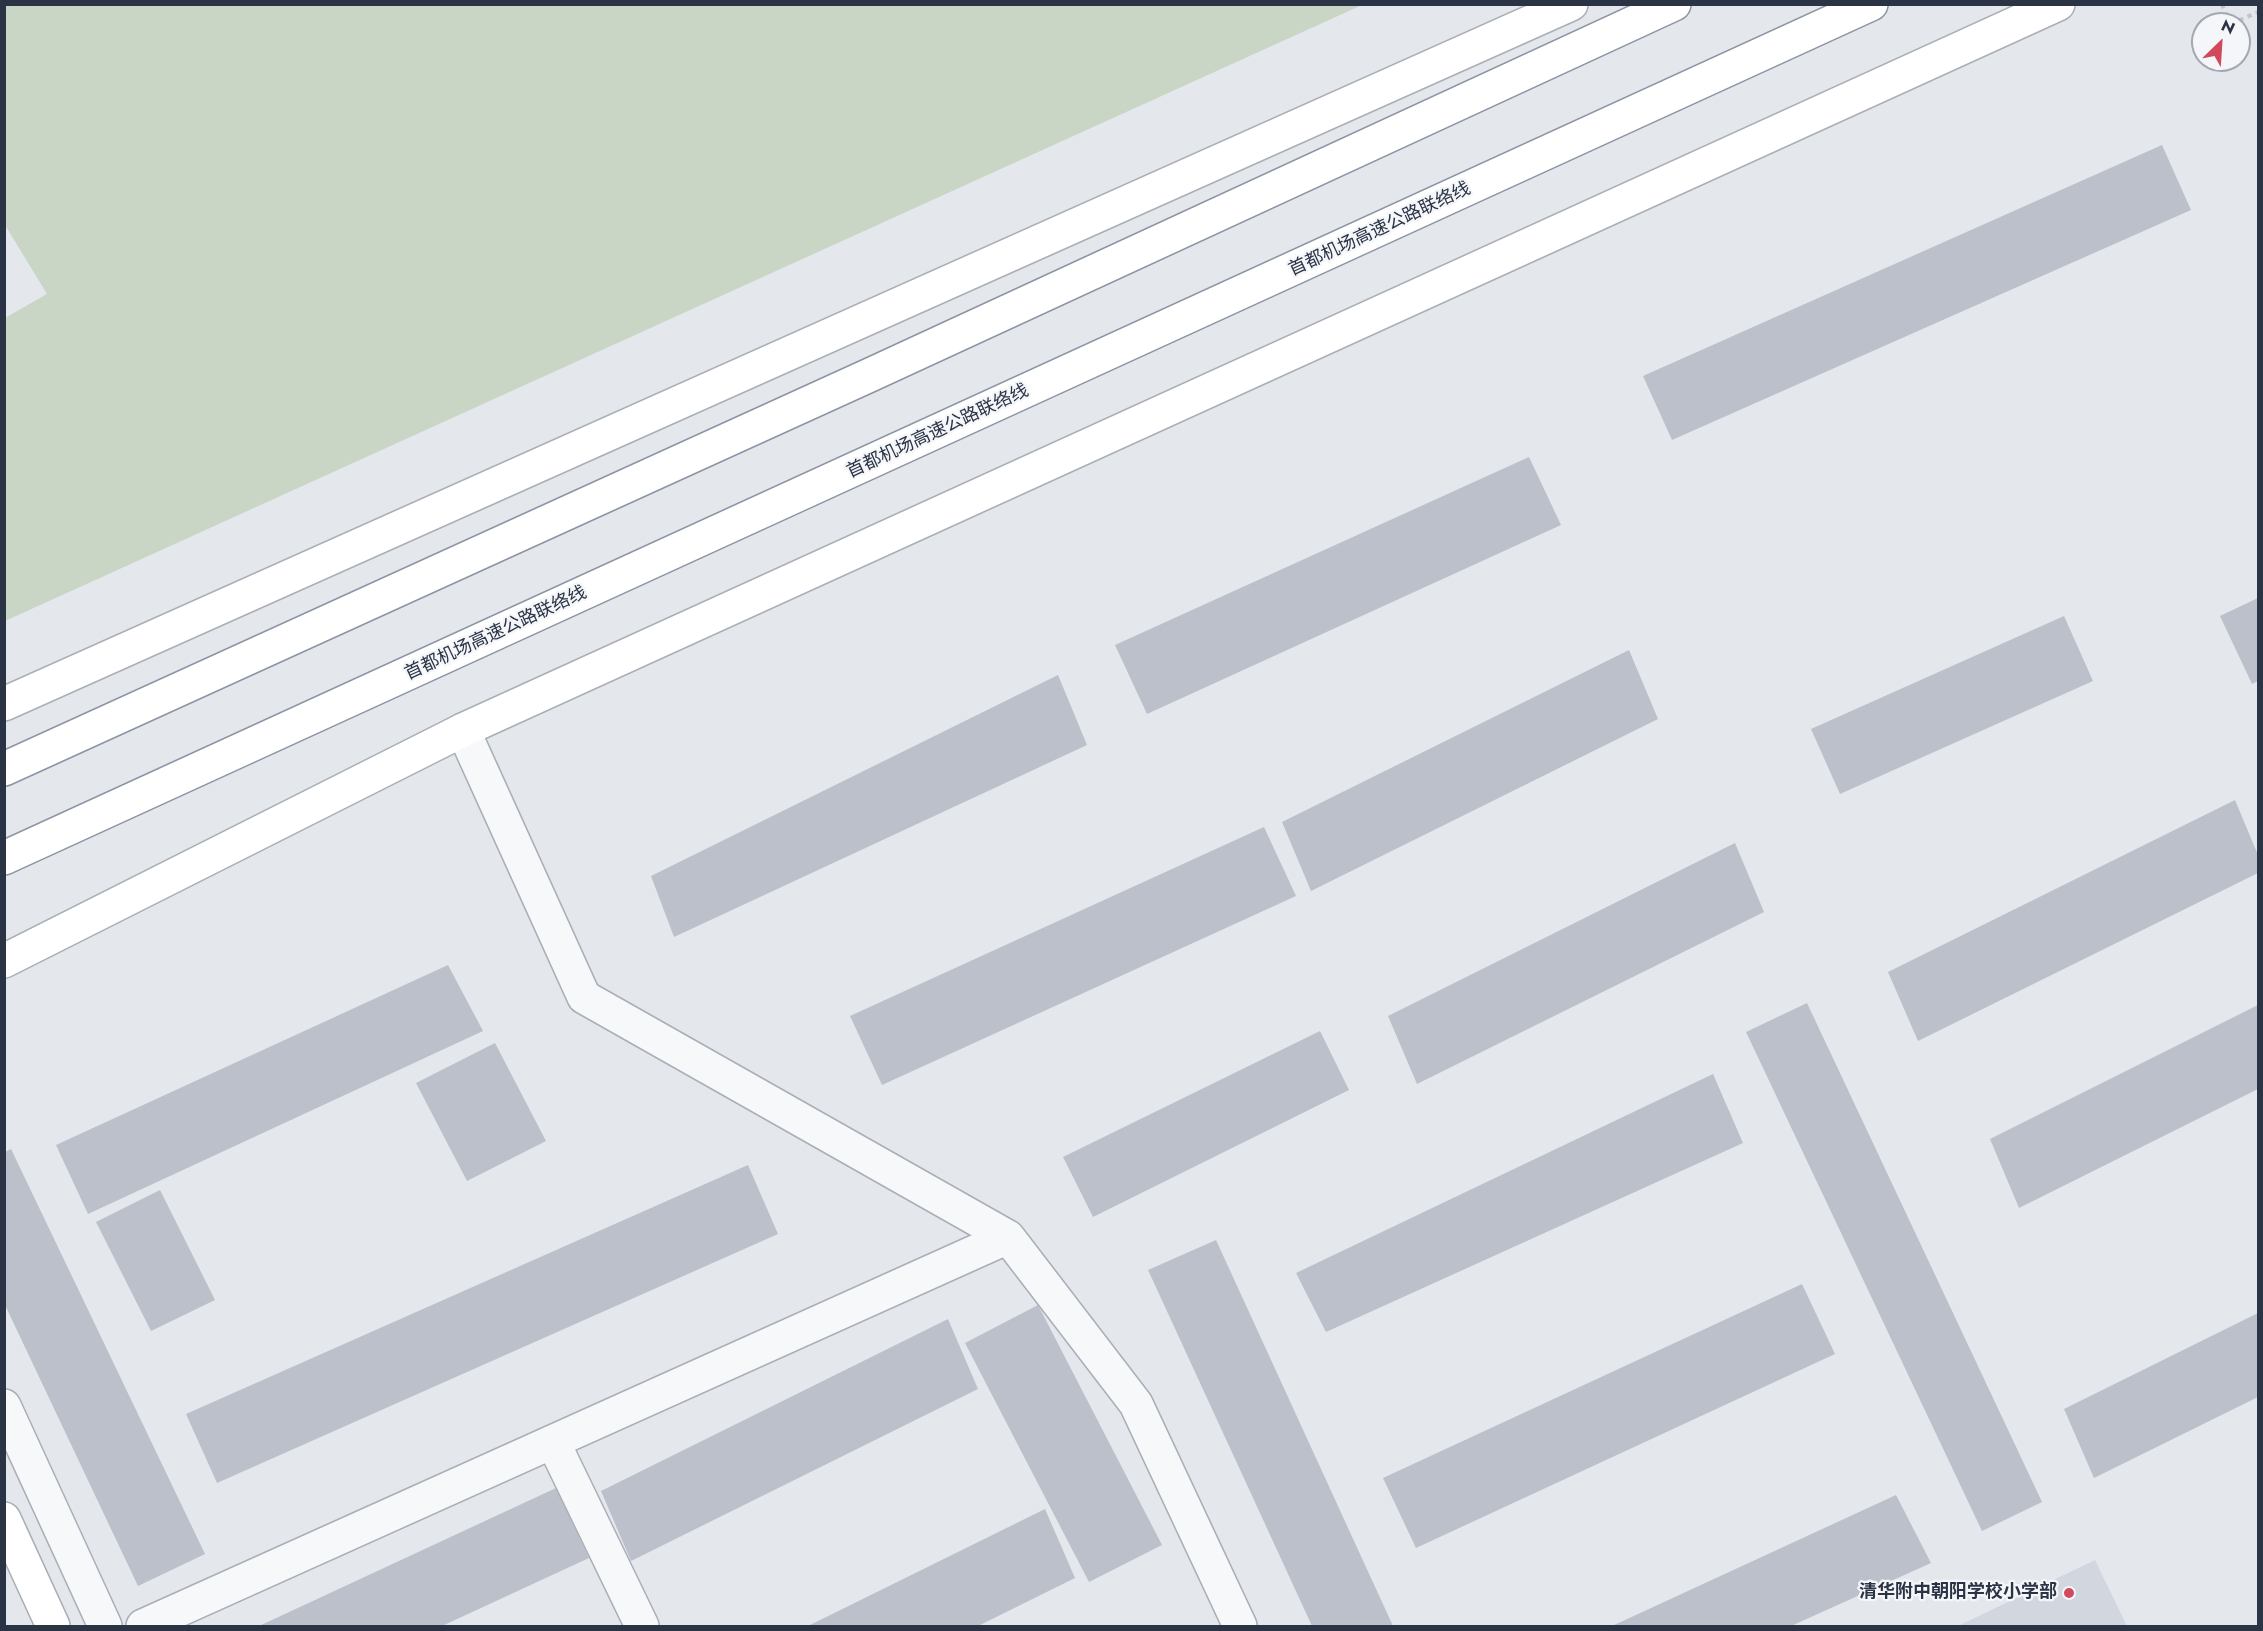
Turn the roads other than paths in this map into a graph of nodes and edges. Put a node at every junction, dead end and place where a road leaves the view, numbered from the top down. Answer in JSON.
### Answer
{"nodes":[{"id":1,"x":1572,"y":4,"type":"edge"},
{"id":2,"x":1674,"y":4,"type":"edge"},
{"id":3,"x":1871,"y":4,"type":"edge"},
{"id":4,"x":2058,"y":4,"type":"edge"},
{"id":5,"x":4,"y":704,"type":"edge"},
{"id":6,"x":463,"y":730,"type":"junction"},
{"id":7,"x":4,"y":769,"type":"edge"},
{"id":8,"x":4,"y":858,"type":"edge"},
{"id":9,"x":4,"y":962,"type":"edge"},
{"id":10,"x":1008,"y":1237,"type":"junction"},
{"id":11,"x":4,"y":1406,"type":"edge"},
{"id":12,"x":554,"y":1442,"type":"junction"},
{"id":13,"x":4,"y":1519,"type":"edge"},
{"id":14,"x":53,"y":1626,"type":"edge"},
{"id":15,"x":105,"y":1626,"type":"edge"},
{"id":16,"x":143,"y":1626,"type":"edge"},
{"id":17,"x":642,"y":1626,"type":"edge"},
{"id":18,"x":1240,"y":1626,"type":"edge"}],
"edges":[{"from":1,"to":5,"type":"main road"},
{"from":2,"to":7,"type":"main road"},
{"from":3,"to":8,"type":"main road","name":"首都机场高速公路联络线"},
{"from":4,"to":6,"type":"main road"},
{"from":6,"to":9,"type":"main road"},
{"from":6,"to":10,"type":"street"},
{"from":10,"to":12,"type":"street"},
{"from":10,"to":18,"type":"street"},
{"from":11,"to":15,"type":"street"},
{"from":12,"to":16,"type":"street"},
{"from":12,"to":17,"type":"street"},
{"from":13,"to":14,"type":"main road"}]}
